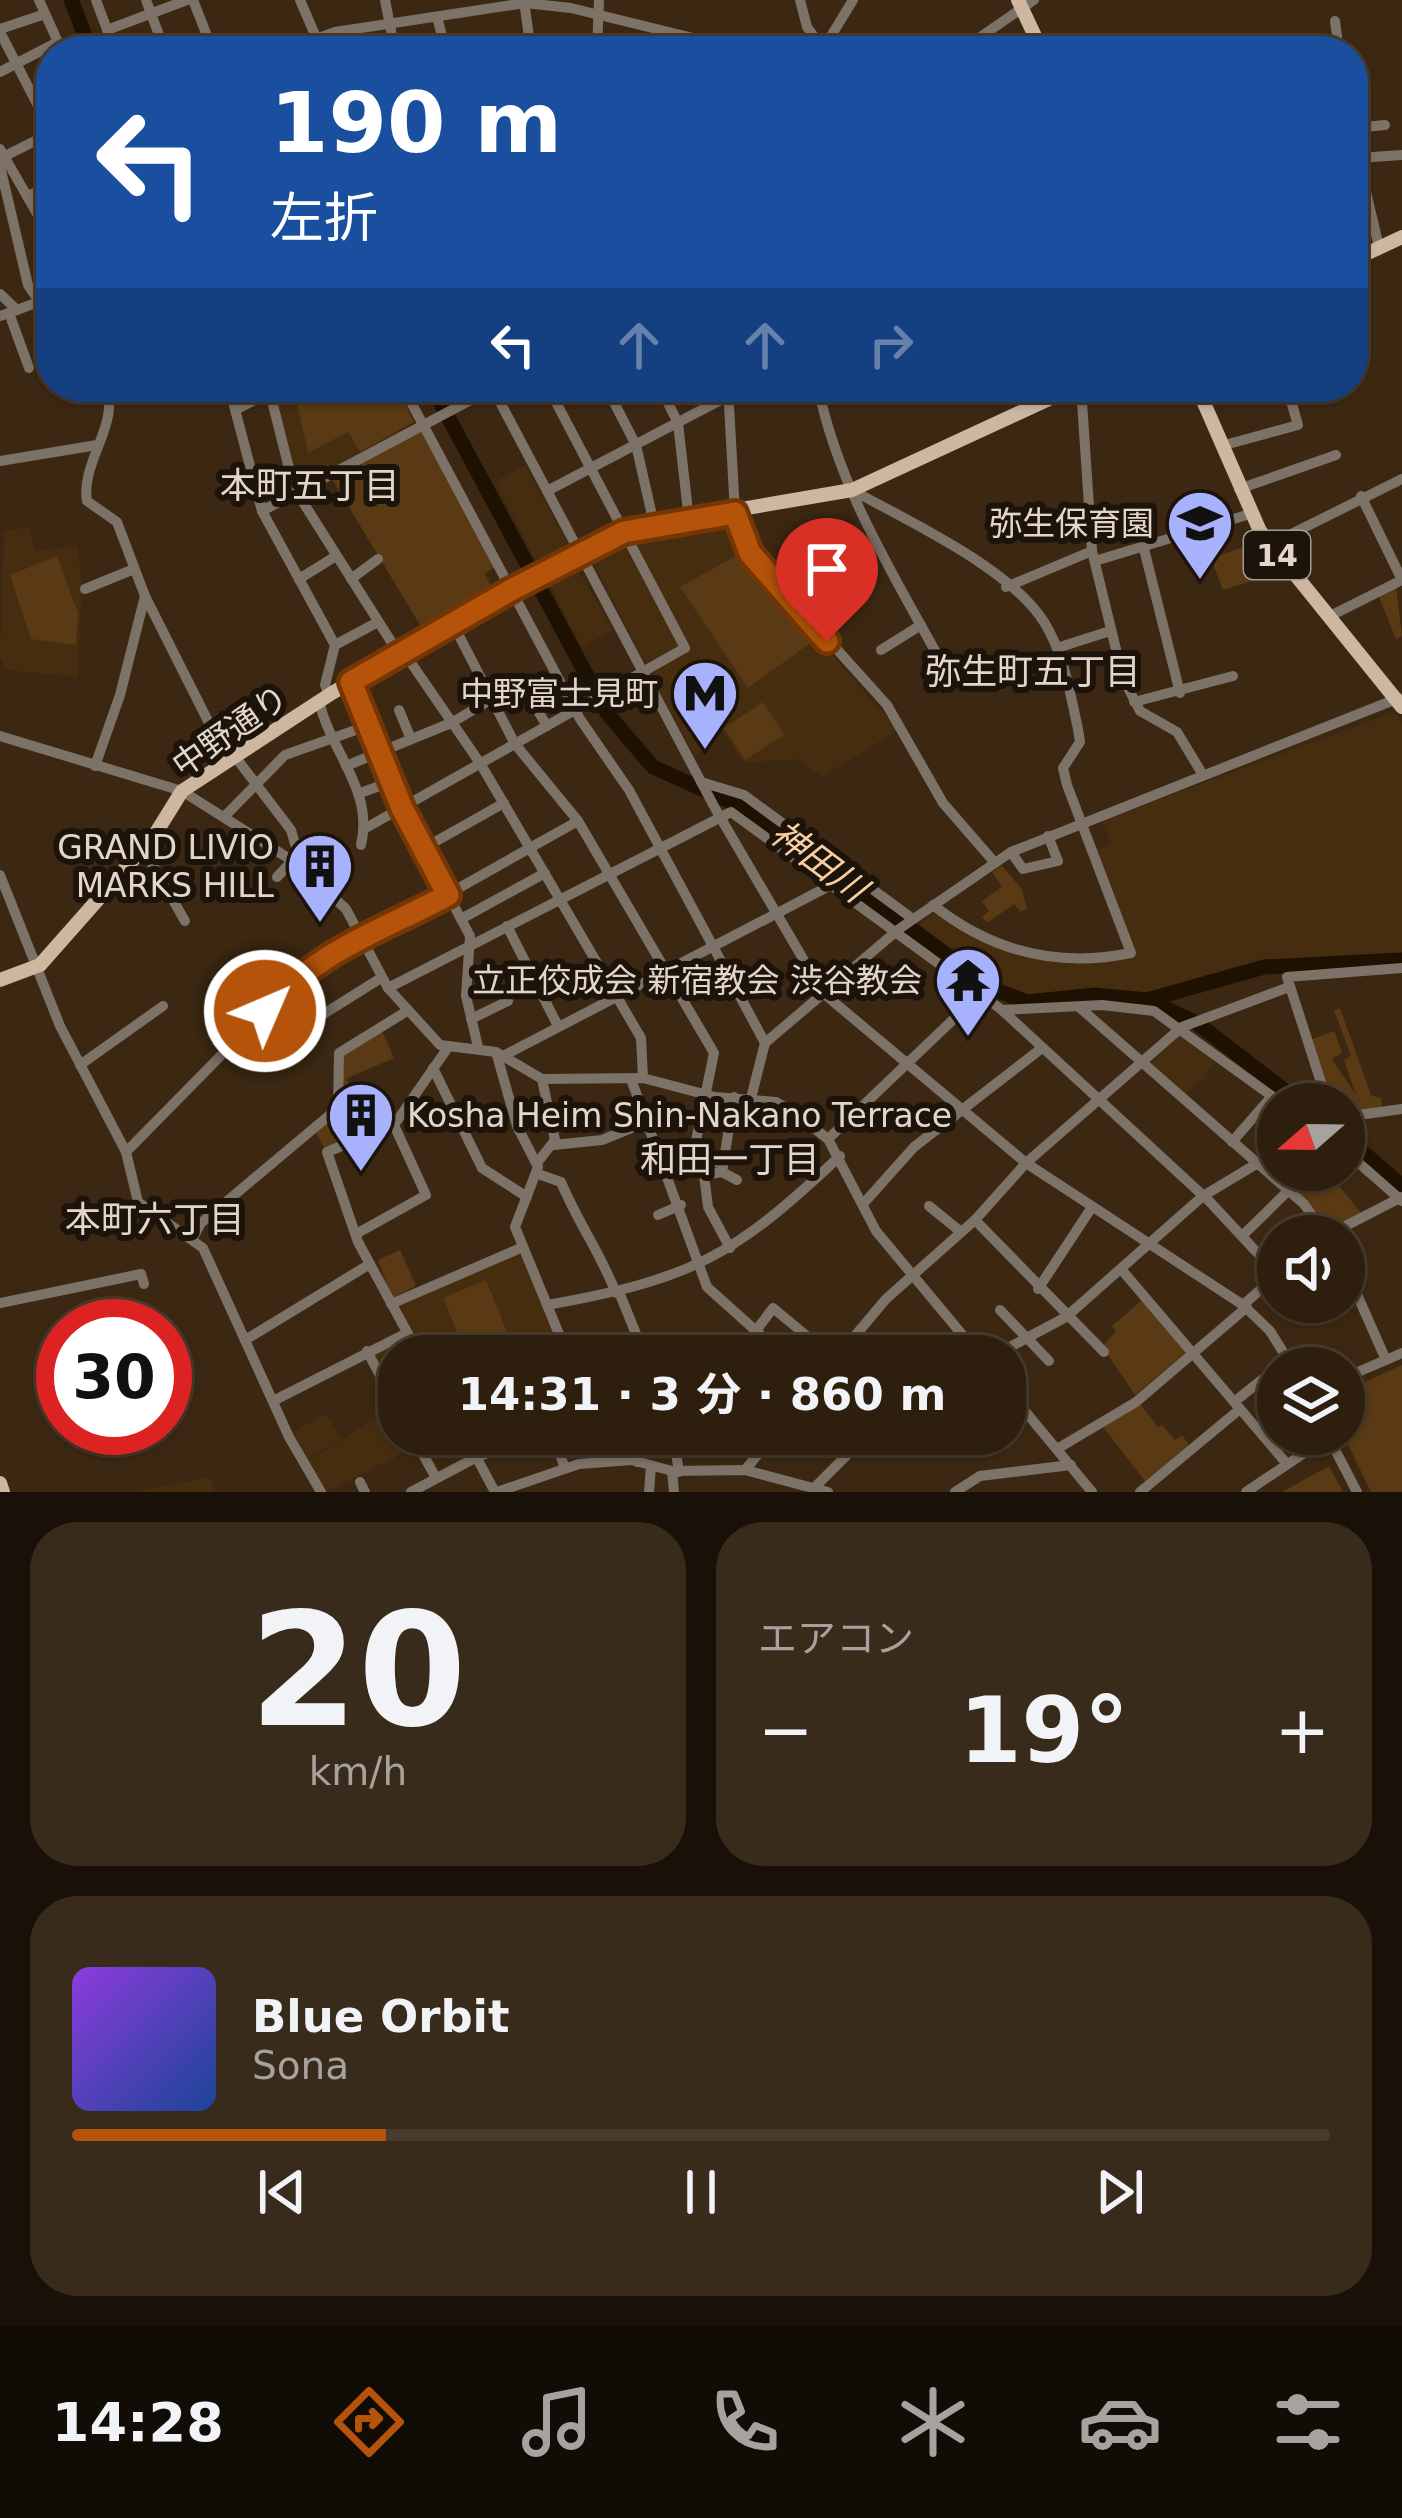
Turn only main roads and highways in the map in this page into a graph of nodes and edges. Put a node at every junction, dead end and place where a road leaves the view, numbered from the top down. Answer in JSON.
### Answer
{"nodes":[{"id":1,"x":1024,"y":2,"type":"edge"},
{"id":2,"x":1036,"y":36,"type":"edge"},
{"id":3,"x":1402,"y":237,"type":"edge"},
{"id":4,"x":1368,"y":252,"type":"edge"},
{"id":5,"x":1047,"y":402,"type":"edge"},
{"id":6,"x":1203,"y":402,"type":"edge"},
{"id":7,"x":1400,"y":701,"type":"edge"},
{"id":8,"x":0,"y":980,"type":"edge"},
{"id":9,"x":0,"y":1483,"type":"edge"},
{"id":10,"x":3,"y":1492,"type":"edge"}],
"edges":[{"from":1,"to":2,"type":"main road"},
{"from":3,"to":4,"type":"main road"},
{"from":5,"to":8,"type":"main road","name":"中野通り"},
{"from":6,"to":7,"type":"main road","number":"14"},
{"from":9,"to":10,"type":"main road"}]}
